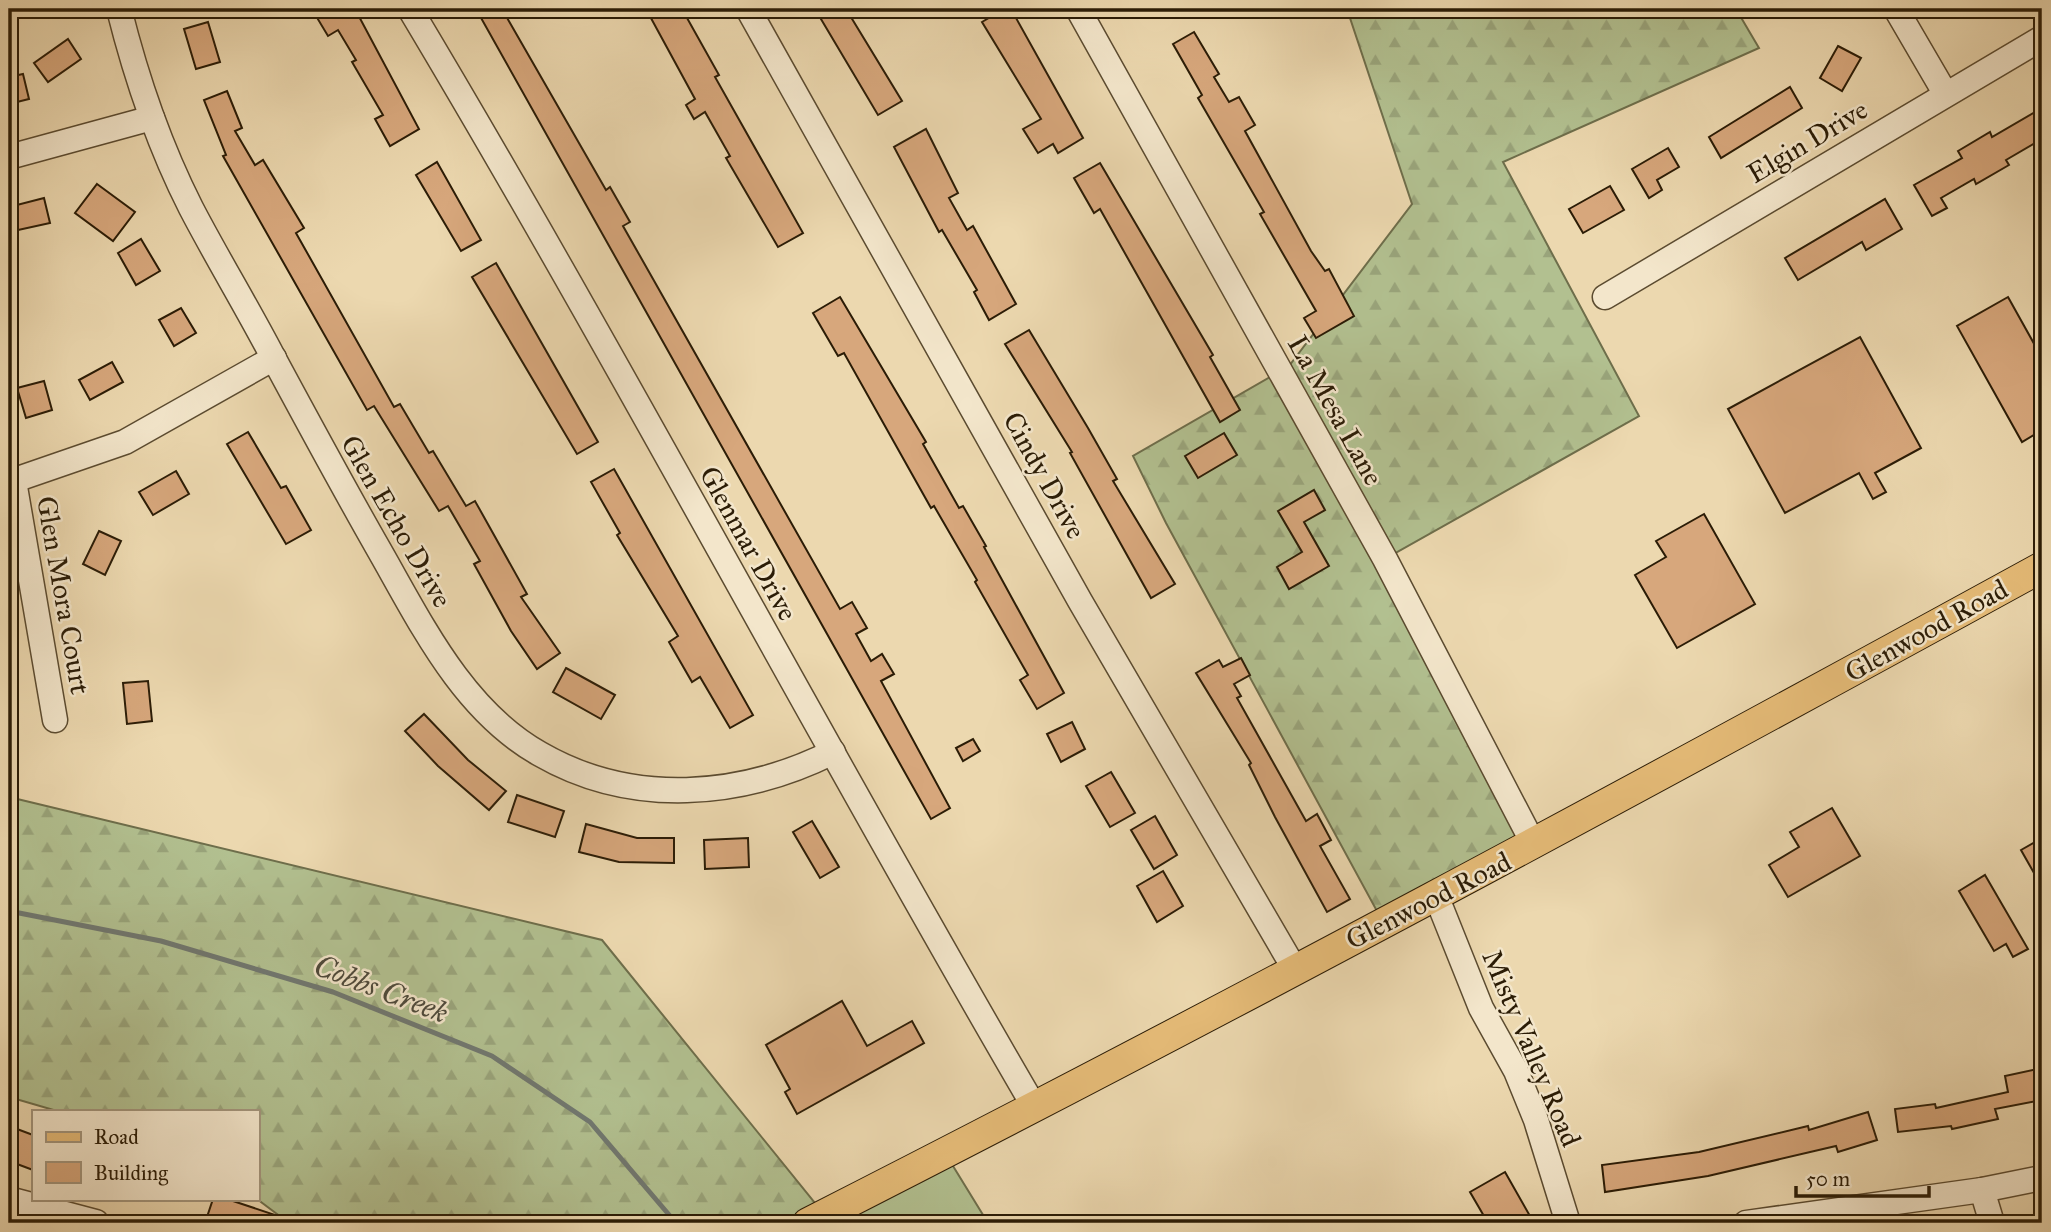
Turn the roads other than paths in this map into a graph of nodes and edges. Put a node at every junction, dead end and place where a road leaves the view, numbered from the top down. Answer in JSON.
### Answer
{"nodes":[{"id":1,"x":119,"y":9,"type":"edge"},
{"id":2,"x":410,"y":9,"type":"edge"},
{"id":3,"x":748,"y":9,"type":"edge"},
{"id":4,"x":1079,"y":9,"type":"edge"},
{"id":5,"x":1896,"y":9,"type":"edge"},
{"id":6,"x":2042,"y":38,"type":"edge"},
{"id":7,"x":1945,"y":93,"type":"junction"},
{"id":8,"x":152,"y":118,"type":"junction"},
{"id":9,"x":9,"y":157,"type":"edge"},
{"id":10,"x":1605,"y":297,"type":"dead end"},
{"id":11,"x":274,"y":358,"type":"junction"},
{"id":12,"x":12,"y":482,"type":"edge"},
{"id":13,"x":2042,"y":567,"type":"edge"},
{"id":14,"x":55,"y":720,"type":"dead end"},
{"id":15,"x":833,"y":752,"type":"junction"},
{"id":16,"x":1534,"y":845,"type":"junction"},
{"id":17,"x":1437,"y":898,"type":"junction"},
{"id":18,"x":1294,"y":968,"type":"junction"},
{"id":19,"x":1035,"y":1108,"type":"junction"},
{"id":20,"x":2042,"y":1178,"type":"edge"},
{"id":21,"x":1982,"y":1190,"type":"junction"},
{"id":22,"x":9,"y":1199,"type":"edge"},
{"id":23,"x":97,"y":1223,"type":"edge"},
{"id":24,"x":808,"y":1223,"type":"edge"},
{"id":25,"x":1568,"y":1223,"type":"edge"},
{"id":26,"x":1746,"y":1223,"type":"edge"},
{"id":27,"x":1992,"y":1223,"type":"edge"}],
"edges":[{"from":1,"to":8,"type":"street","name":"Glen Echo Drive"},
{"from":2,"to":15,"type":"street","name":"Glenmar Drive"},
{"from":3,"to":18,"type":"street","name":"Cindy Drive"},
{"from":4,"to":16,"type":"street","name":"La Mesa Lane"},
{"from":5,"to":7,"type":"street"},
{"from":6,"to":7,"type":"street","name":"Elgin Drive"},
{"from":7,"to":10,"type":"street","name":"Elgin Drive"},
{"from":8,"to":9,"type":"street"},
{"from":8,"to":11,"type":"street","name":"Glen Echo Drive"},
{"from":11,"to":12,"type":"street"},
{"from":11,"to":15,"type":"street","name":"Glen Echo Drive"},
{"from":12,"to":14,"type":"street","name":"Glen Mora Court"},
{"from":13,"to":16,"type":"main road","name":"Glenwood Road"},
{"from":15,"to":19,"type":"street","name":"Glenmar Drive"},
{"from":16,"to":17,"type":"main road","name":"Glenwood Road"},
{"from":17,"to":18,"type":"main road","name":"Glenwood Road"},
{"from":17,"to":25,"type":"street","name":"Misty Valley Road"},
{"from":18,"to":19,"type":"main road","name":"Glenwood Road"},
{"from":19,"to":24,"type":"main road","name":"Glenwood Road"},
{"from":20,"to":21,"type":"street"},
{"from":21,"to":26,"type":"street"},
{"from":21,"to":27,"type":"street"},
{"from":22,"to":23,"type":"street"}]}
